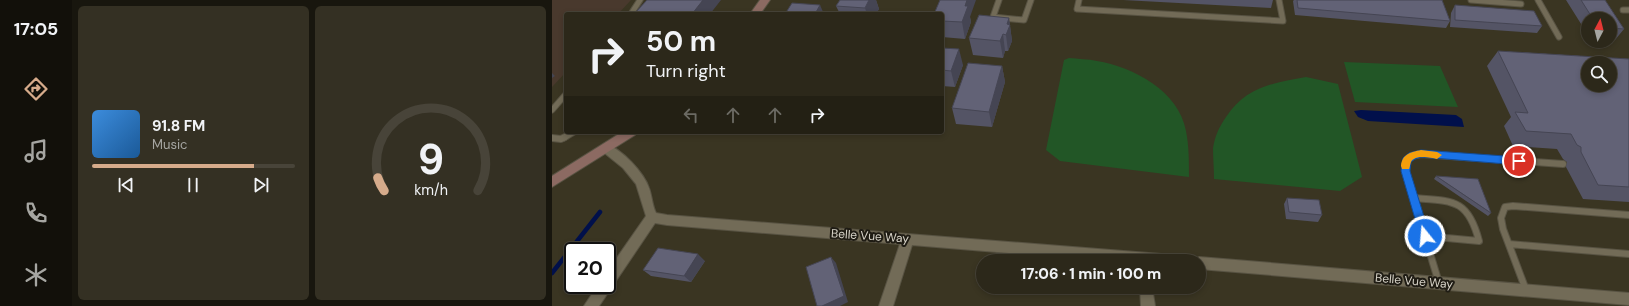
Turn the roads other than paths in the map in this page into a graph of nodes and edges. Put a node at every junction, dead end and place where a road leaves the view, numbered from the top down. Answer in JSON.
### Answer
{"nodes":[{"id":1,"x":640,"y":0,"type":"edge"},
{"id":2,"x":765,"y":0,"type":"edge"},
{"id":3,"x":999,"y":0,"type":"edge"},
{"id":4,"x":1030,"y":0,"type":"edge"},
{"id":5,"x":1079,"y":0,"type":"edge"},
{"id":6,"x":1279,"y":0,"type":"edge"},
{"id":7,"x":1471,"y":0,"type":"edge"},
{"id":8,"x":1538,"y":0,"type":"edge"},
{"id":9,"x":1521,"y":4,"type":"dead end"},
{"id":10,"x":1623,"y":10,"type":"dead end"},
{"id":11,"x":1629,"y":10,"type":"edge"},
{"id":12,"x":632,"y":12,"type":"edge"},
{"id":13,"x":756,"y":12,"type":"edge"},
{"id":14,"x":1559,"y":37,"type":"dead end"},
{"id":15,"x":564,"y":96,"type":"edge"},
{"id":16,"x":552,"y":110,"type":"edge"},
{"id":17,"x":570,"y":134,"type":"edge"},
{"id":18,"x":628,"y":134,"type":"edge"},
{"id":19,"x":552,"y":138,"type":"edge"},
{"id":20,"x":606,"y":148,"type":"junction"},
{"id":21,"x":1563,"y":164,"type":"dead end"},
{"id":22,"x":552,"y":182,"type":"edge"},
{"id":23,"x":1413,"y":198,"type":"junction"},
{"id":24,"x":1629,"y":214,"type":"edge"},
{"id":25,"x":652,"y":217,"type":"junction"},
{"id":26,"x":1425,"y":236,"type":"junction"},
{"id":27,"x":908,"y":239,"type":"junction"},
{"id":28,"x":1508,"y":244,"type":"junction"},
{"id":29,"x":1077,"y":254,"type":"edge"},
{"id":30,"x":1629,"y":254,"type":"edge"},
{"id":31,"x":1206,"y":264,"type":"edge"},
{"id":32,"x":616,"y":269,"type":"edge"},
{"id":33,"x":1438,"y":283,"type":"junction"},
{"id":34,"x":1526,"y":290,"type":"junction"},
{"id":35,"x":599,"y":294,"type":"edge"},
{"id":36,"x":1147,"y":294,"type":"edge"},
{"id":37,"x":1629,"y":299,"type":"edge"},
{"id":38,"x":591,"y":306,"type":"edge"},
{"id":39,"x":886,"y":306,"type":"edge"},
{"id":40,"x":1148,"y":306,"type":"edge"}],
"edges":[{"from":1,"to":12,"type":"lane"},
{"from":2,"to":13,"type":"street"},
{"from":3,"to":4,"type":"lane"},
{"from":5,"to":6,"type":"lane"},
{"from":7,"to":9,"type":"lane"},
{"from":8,"to":14,"type":"lane"},
{"from":10,"to":11,"type":"lane"},
{"from":15,"to":16,"type":"lane"},
{"from":17,"to":19,"type":"lane"},
{"from":18,"to":20,"type":"street"},
{"from":20,"to":22,"type":"street"},
{"from":20,"to":25,"type":"street"},
{"from":21,"to":23,"type":"lane"},
{"from":23,"to":26,"type":"lane"},
{"from":23,"to":26,"type":"lane"},
{"from":24,"to":28,"type":"lane"},
{"from":25,"to":27,"type":"street","name":"Belle Vue Way"},
{"from":25,"to":32,"type":"street"},
{"from":26,"to":33,"type":"lane"},
{"from":27,"to":29,"type":"street","name":"Belle Vue Way"},
{"from":27,"to":39,"type":"street"},
{"from":28,"to":30,"type":"lane"},
{"from":28,"to":34,"type":"lane"},
{"from":31,"to":33,"type":"street","name":"Belle Vue Way"},
{"from":33,"to":34,"type":"street","name":"Belle Vue Way"},
{"from":34,"to":37,"type":"street","name":"Belle Vue Way"},
{"from":35,"to":38,"type":"street"},
{"from":36,"to":40,"type":"street"}]}
